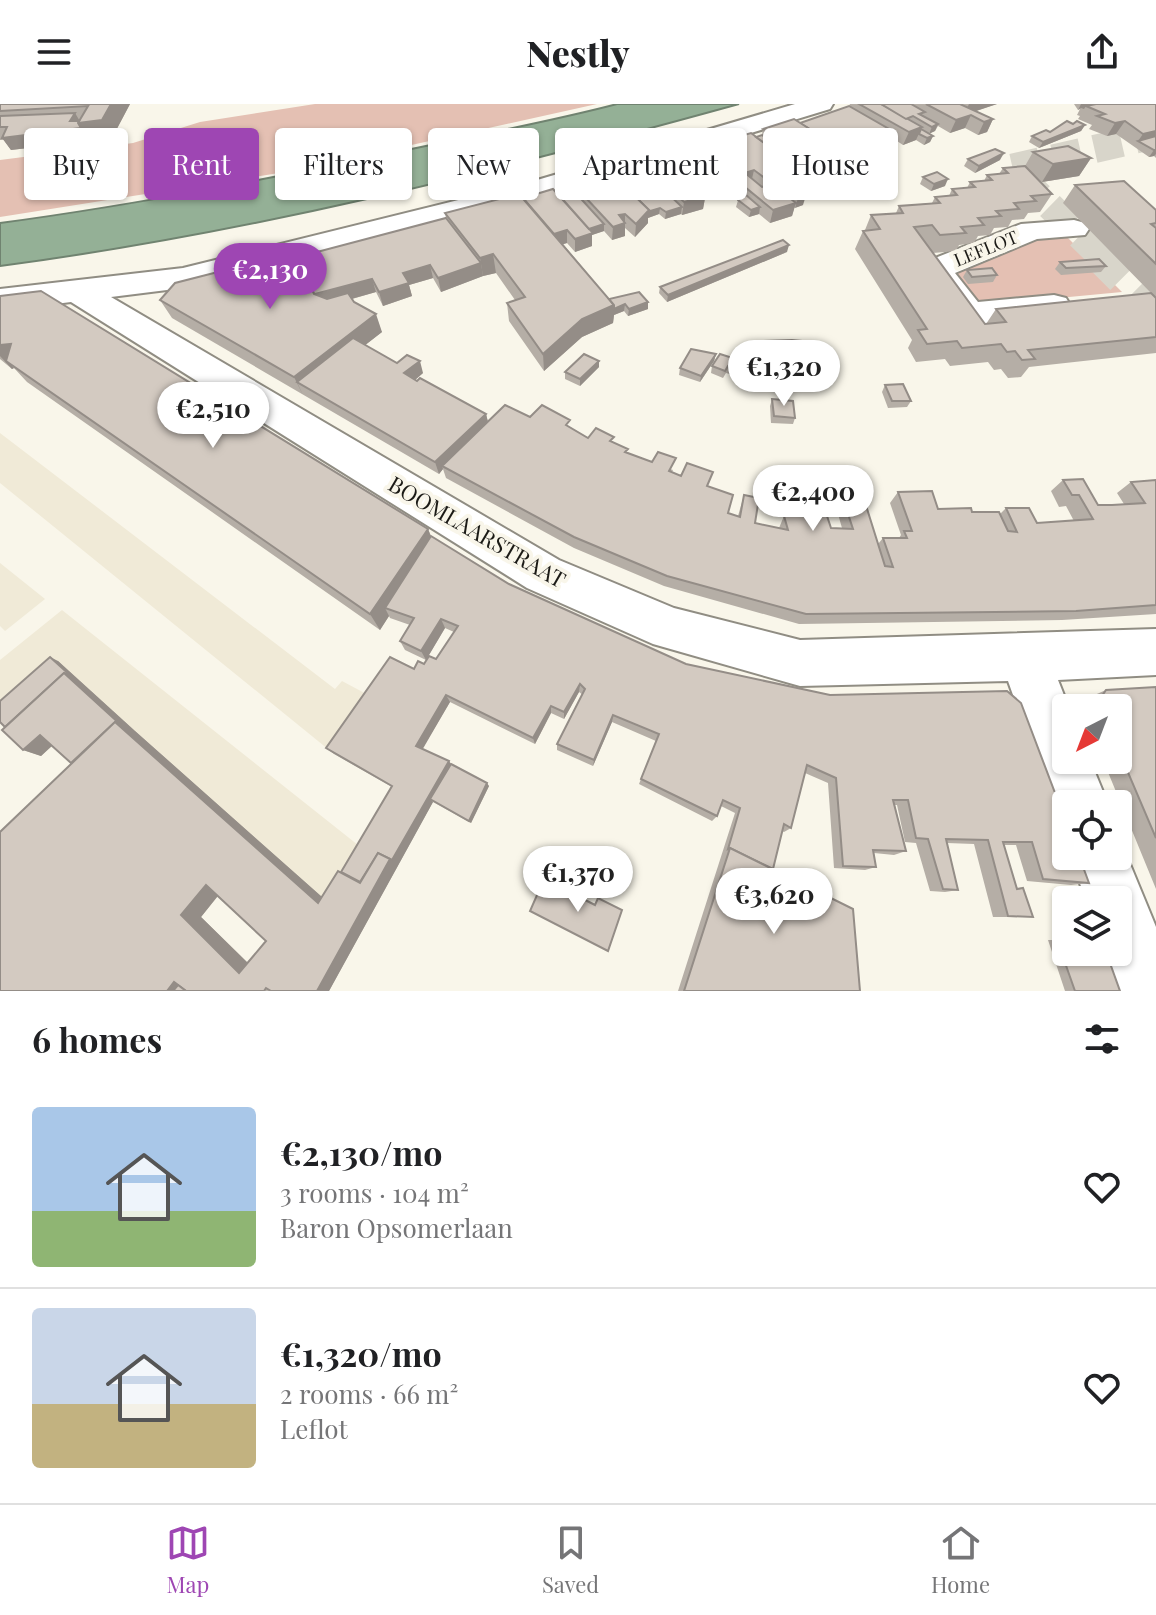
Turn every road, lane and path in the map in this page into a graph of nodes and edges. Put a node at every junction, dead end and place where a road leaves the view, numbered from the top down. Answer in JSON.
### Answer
{"nodes":[{"id":1,"x":821,"y":104,"type":"edge"},
{"id":2,"x":1074,"y":229,"type":"dead end"},
{"id":3,"x":77,"y":291,"type":"junction"},
{"id":4,"x":0,"y":300,"type":"edge"},
{"id":5,"x":1080,"y":304,"type":"edge"},
{"id":6,"x":1156,"y":652,"type":"edge"},
{"id":7,"x":1024,"y":657,"type":"junction"},
{"id":8,"x":1075,"y":790,"type":"edge"},
{"id":9,"x":1132,"y":943,"type":"edge"},
{"id":10,"x":1150,"y":991,"type":"edge"}],
"edges":[{"from":1,"to":3,"type":"street"},
{"from":2,"to":5,"type":"street","name":"LEFLOT"},
{"from":3,"to":4,"type":"street"},
{"from":3,"to":7,"type":"street","name":"BOOMLAARSTRAAT"},
{"from":6,"to":7,"type":"street","name":"BOOMLAARSTRAAT"},
{"from":7,"to":8,"type":"street"},
{"from":9,"to":10,"type":"street"}]}
